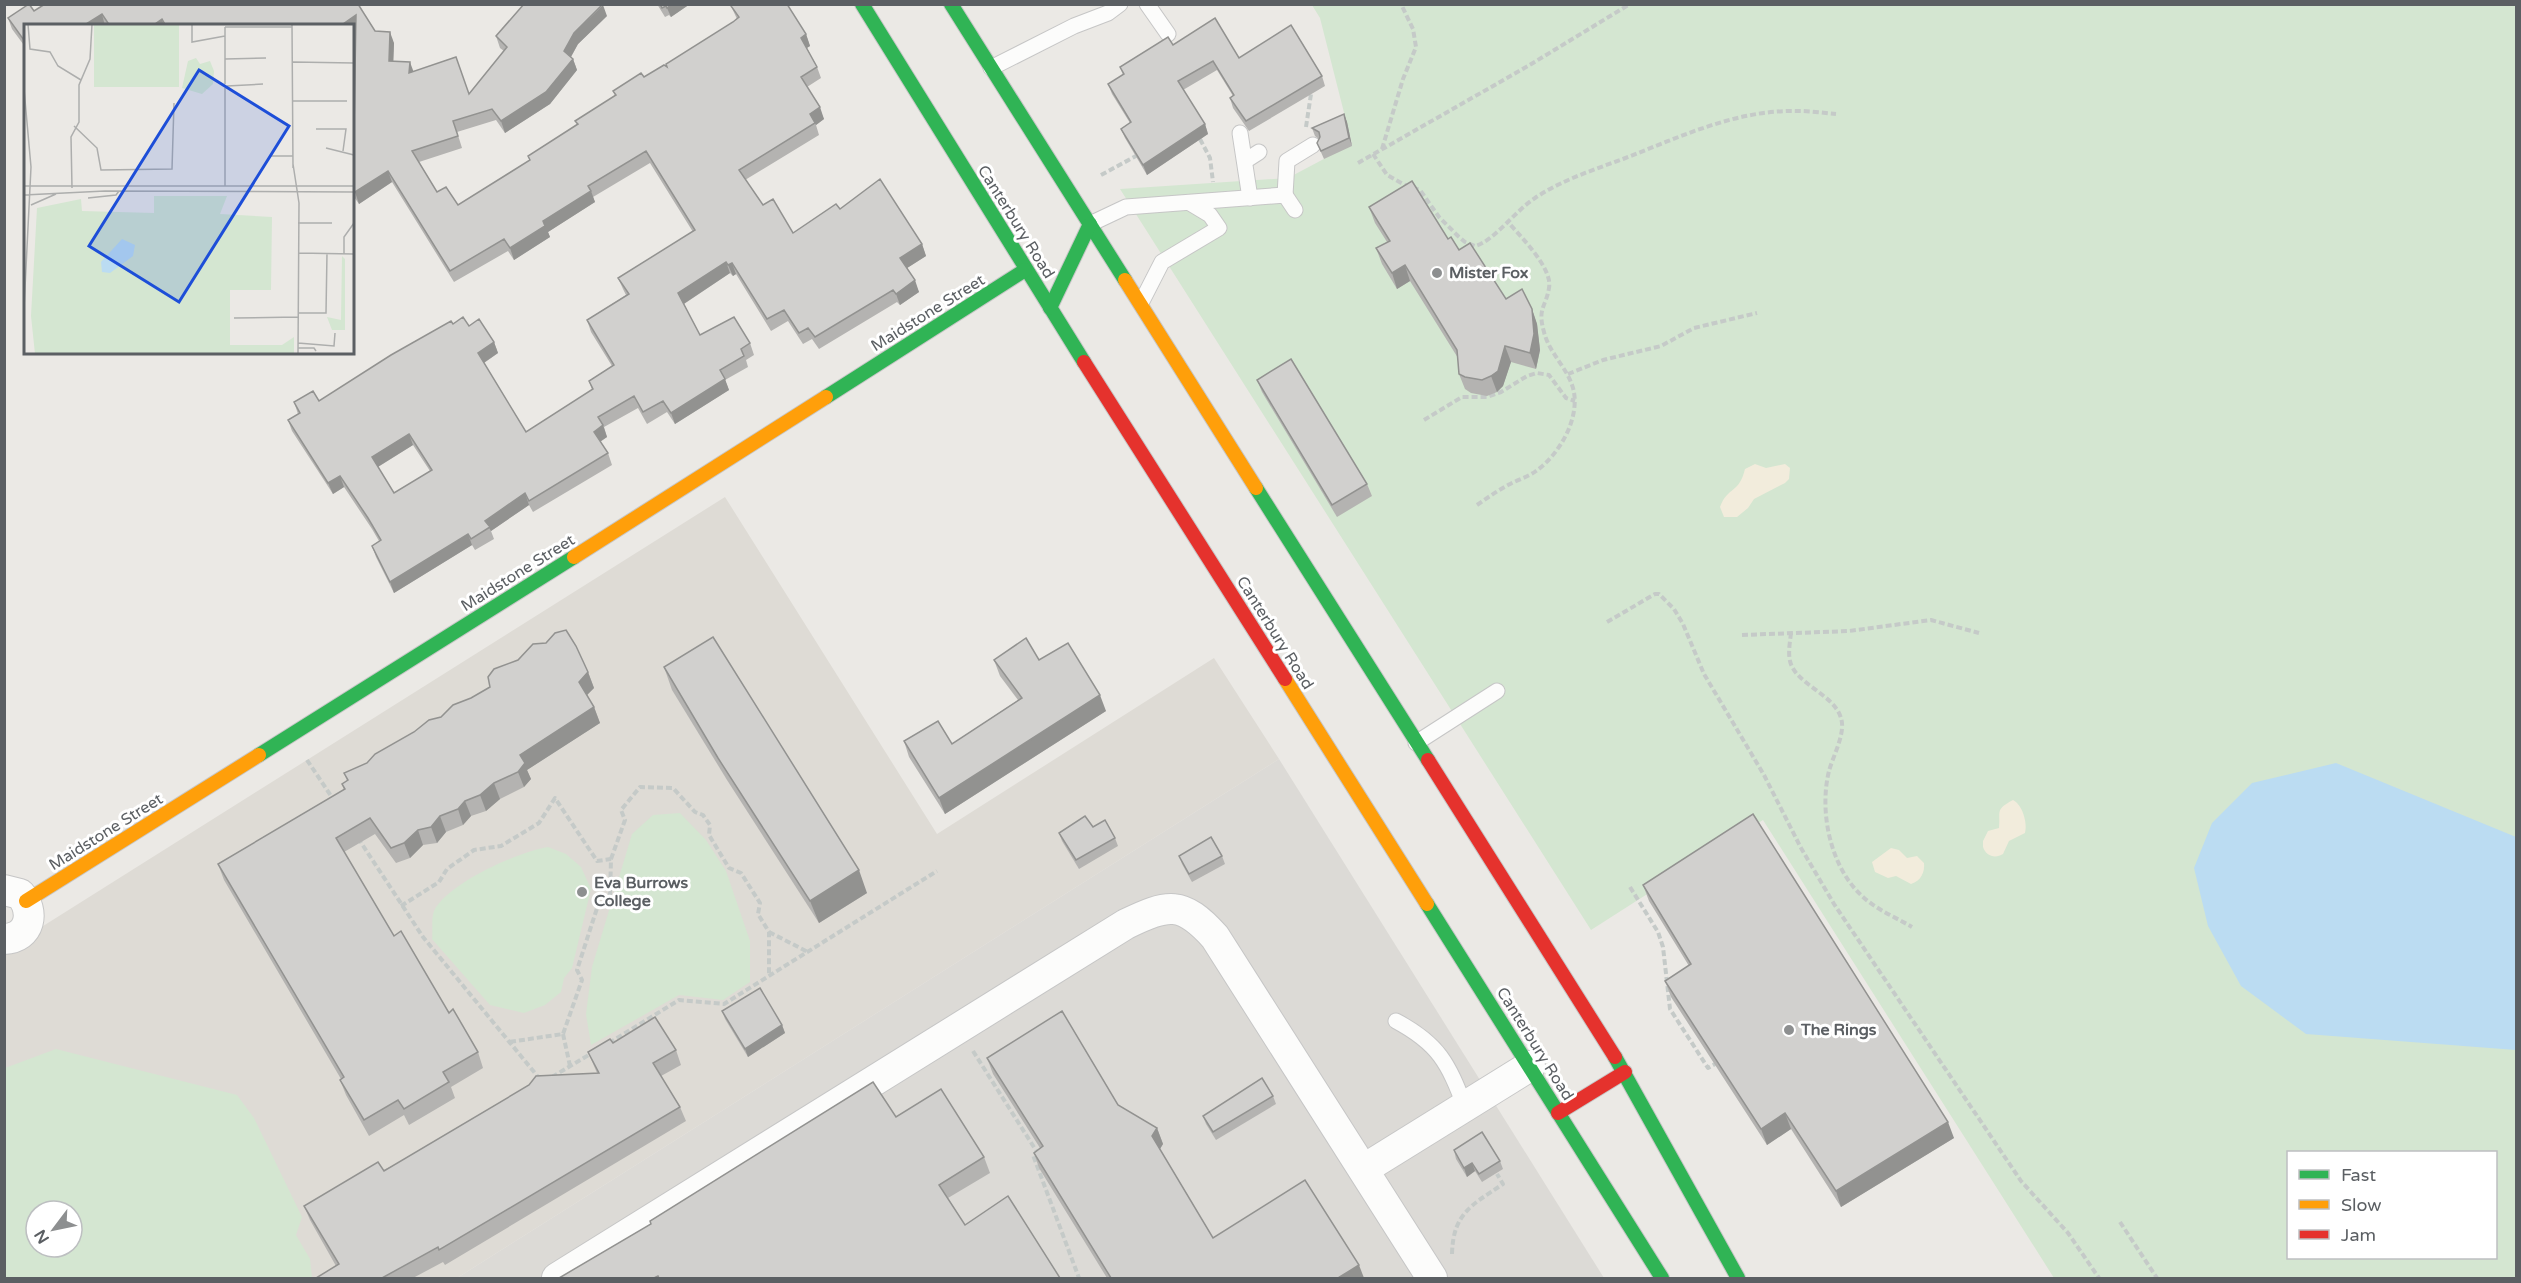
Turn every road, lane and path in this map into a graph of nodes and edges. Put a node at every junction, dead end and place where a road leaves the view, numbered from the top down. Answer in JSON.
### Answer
{"nodes":[{"id":1,"x":862,"y":4,"type":"edge"},
{"id":2,"x":951,"y":4,"type":"edge"},
{"id":3,"x":1120,"y":4,"type":"edge"},
{"id":4,"x":1148,"y":4,"type":"edge"},
{"id":5,"x":1401,"y":4,"type":"edge"},
{"id":6,"x":1630,"y":4,"type":"edge"},
{"id":7,"x":1167,"y":34,"type":"dead end"},
{"id":8,"x":991,"y":68,"type":"junction"},
{"id":9,"x":1836,"y":114,"type":"dead end"},
{"id":10,"x":1240,"y":133,"type":"dead end"},
{"id":11,"x":1200,"y":139,"type":"edge"},
{"id":12,"x":1313,"y":145,"type":"dead end"},
{"id":13,"x":1382,"y":149,"type":"junction"},
{"id":14,"x":1259,"y":152,"type":"dead end"},
{"id":15,"x":1373,"y":154,"type":"junction"},
{"id":16,"x":1136,"y":156,"type":"edge"},
{"id":17,"x":1245,"y":161,"type":"junction"},
{"id":18,"x":1358,"y":163,"type":"dead end"},
{"id":19,"x":1101,"y":175,"type":"dead end"},
{"id":20,"x":1285,"y":195,"type":"junction"},
{"id":21,"x":1250,"y":198,"type":"junction"},
{"id":22,"x":1214,"y":201,"type":"junction"},
{"id":23,"x":1190,"y":203,"type":"junction"},
{"id":24,"x":1295,"y":210,"type":"dead end"},
{"id":25,"x":1507,"y":220,"type":"junction"},
{"id":26,"x":1090,"y":224,"type":"junction"},
{"id":27,"x":1025,"y":270,"type":"junction"},
{"id":28,"x":1141,"y":303,"type":"junction"},
{"id":29,"x":1050,"y":308,"type":"junction"},
{"id":30,"x":1757,"y":313,"type":"dead end"},
{"id":31,"x":1568,"y":374,"type":"junction"},
{"id":32,"x":1575,"y":401,"type":"junction"},
{"id":33,"x":1424,"y":420,"type":"dead end"},
{"id":34,"x":1477,"y":505,"type":"dead end"},
{"id":35,"x":1607,"y":622,"type":"dead end"},
{"id":36,"x":1791,"y":633,"type":"junction"},
{"id":37,"x":1979,"y":633,"type":"dead end"},
{"id":38,"x":1742,"y":635,"type":"dead end"},
{"id":39,"x":1497,"y":691,"type":"dead end"},
{"id":40,"x":1416,"y":743,"type":"junction"},
{"id":41,"x":305,"y":757,"type":"dead end"},
{"id":42,"x":337,"y":807,"type":"edge"},
{"id":43,"x":357,"y":836,"type":"edge"},
{"id":44,"x":611,"y":859,"type":"junction"},
{"id":45,"x":937,"y":871,"type":"dead end"},
{"id":46,"x":1630,"y":887,"type":"dead end"},
{"id":47,"x":15,"y":895,"type":"edge"},
{"id":48,"x":401,"y":906,"type":"junction"},
{"id":49,"x":1912,"y":927,"type":"dead end"},
{"id":50,"x":769,"y":932,"type":"junction"},
{"id":51,"x":4,"y":939,"type":"edge"},
{"id":52,"x":808,"y":952,"type":"junction"},
{"id":53,"x":769,"y":976,"type":"junction"},
{"id":54,"x":1396,"y":1021,"type":"dead end"},
{"id":55,"x":563,"y":1034,"type":"junction"},
{"id":56,"x":509,"y":1042,"type":"junction"},
{"id":57,"x":1715,"y":1064,"type":"edge"},
{"id":58,"x":570,"y":1066,"type":"junction"},
{"id":59,"x":1530,"y":1066,"type":"junction"},
{"id":60,"x":1625,"y":1072,"type":"junction"},
{"id":61,"x":1465,"y":1107,"type":"junction"},
{"id":62,"x":1558,"y":1113,"type":"junction"},
{"id":63,"x":1033,"y":1155,"type":"edge"},
{"id":64,"x":1364,"y":1169,"type":"junction"},
{"id":65,"x":1497,"y":1174,"type":"edge"},
{"id":66,"x":2120,"y":1222,"type":"dead end"},
{"id":67,"x":1442,"y":1271,"type":"edge"},
{"id":68,"x":557,"y":1278,"type":"edge"},
{"id":69,"x":1079,"y":1278,"type":"edge"},
{"id":70,"x":1662,"y":1278,"type":"edge"},
{"id":71,"x":1738,"y":1278,"type":"edge"},
{"id":72,"x":2099,"y":1278,"type":"edge"},
{"id":73,"x":2157,"y":1278,"type":"edge"}],
"edges":[{"from":1,"to":27,"type":"main road","name":"Canterbury Road"},
{"from":2,"to":8,"type":"main road"},
{"from":3,"to":8,"type":"lane"},
{"from":4,"to":7,"type":"lane"},
{"from":5,"to":13,"type":"path"},
{"from":6,"to":13,"type":"path"},
{"from":8,"to":26,"type":"main road"},
{"from":9,"to":25,"type":"path"},
{"from":10,"to":17,"type":"lane"},
{"from":11,"to":22,"type":"path"},
{"from":12,"to":20,"type":"lane"},
{"from":13,"to":15,"type":"path"},
{"from":14,"to":17,"type":"lane"},
{"from":15,"to":18,"type":"path"},
{"from":15,"to":25,"type":"path"},
{"from":16,"to":19,"type":"path"},
{"from":17,"to":21,"type":"lane"},
{"from":20,"to":21,"type":"lane"},
{"from":20,"to":24,"type":"lane"},
{"from":21,"to":22,"type":"lane"},
{"from":22,"to":23,"type":"lane"},
{"from":23,"to":26,"type":"lane"},
{"from":23,"to":28,"type":"lane"},
{"from":25,"to":31,"type":"path"},
{"from":26,"to":28,"type":"main road"},
{"from":26,"to":29,"type":"main road"},
{"from":27,"to":29,"type":"main road","name":"Canterbury Road"},
{"from":27,"to":47,"type":"main road","name":"Maidstone Street"},
{"from":28,"to":40,"type":"main road"},
{"from":29,"to":59,"type":"main road","name":"Canterbury Road"},
{"from":30,"to":31,"type":"path"},
{"from":31,"to":32,"type":"path"},
{"from":32,"to":33,"type":"path"},
{"from":32,"to":34,"type":"path"},
{"from":35,"to":72,"type":"path"},
{"from":36,"to":37,"type":"path"},
{"from":36,"to":38,"type":"path"},
{"from":36,"to":49,"type":"path"},
{"from":39,"to":40,"type":"lane"},
{"from":40,"to":60,"type":"main road"},
{"from":41,"to":42,"type":"path"},
{"from":43,"to":48,"type":"path"},
{"from":44,"to":48,"type":"path"},
{"from":44,"to":50,"type":"path"},
{"from":44,"to":55,"type":"path"},
{"from":45,"to":52,"type":"path"},
{"from":46,"to":57,"type":"path"},
{"from":47,"to":51,"type":"street"},
{"from":48,"to":56,"type":"path"},
{"from":50,"to":52,"type":"path"},
{"from":50,"to":53,"type":"path"},
{"from":52,"to":53,"type":"path"},
{"from":53,"to":58,"type":"path"},
{"from":54,"to":61,"type":"lane"},
{"from":55,"to":56,"type":"path"},
{"from":55,"to":58,"type":"path"},
{"from":56,"to":58,"type":"path"},
{"from":59,"to":61,"type":"street"},
{"from":59,"to":62,"type":"main road","name":"Canterbury Road"},
{"from":60,"to":62,"type":"main road"},
{"from":60,"to":71,"type":"main road"},
{"from":61,"to":64,"type":"street"},
{"from":62,"to":70,"type":"main road","name":"Canterbury Road"},
{"from":63,"to":69,"type":"path"},
{"from":64,"to":67,"type":"street"},
{"from":64,"to":68,"type":"street"},
{"from":65,"to":67,"type":"path"},
{"from":66,"to":73,"type":"path"}]}
